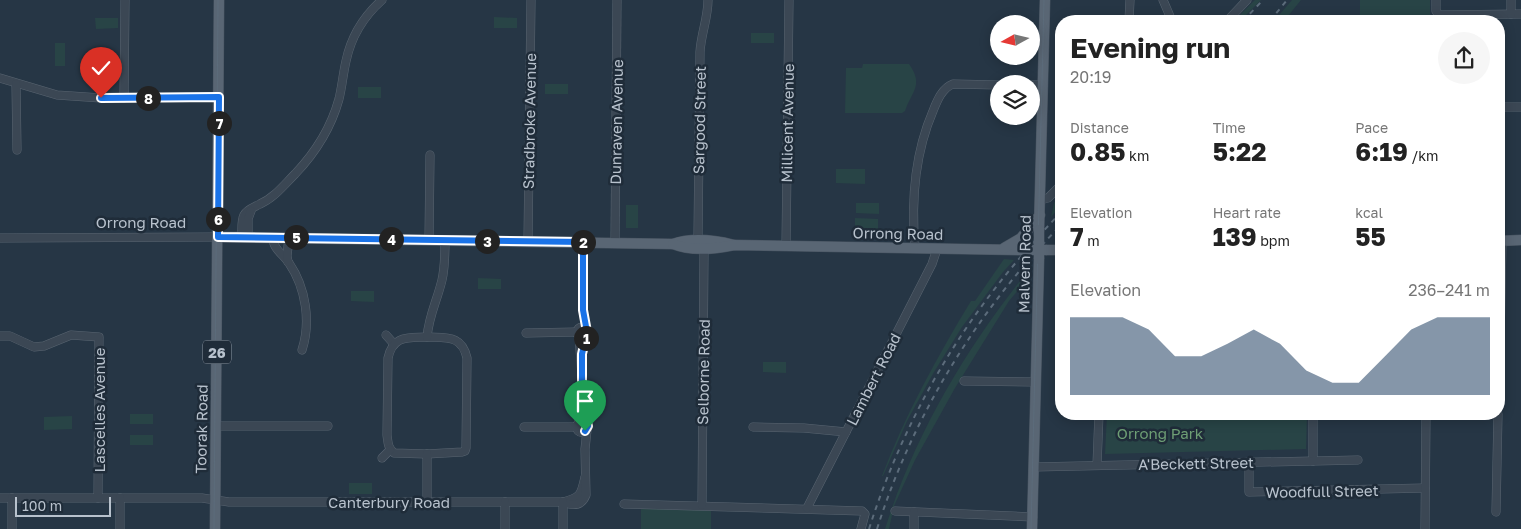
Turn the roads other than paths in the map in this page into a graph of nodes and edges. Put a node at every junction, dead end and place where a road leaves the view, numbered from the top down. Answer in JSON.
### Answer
{"nodes":[{"id":1,"x":125,"y":0,"type":"edge"},
{"id":2,"x":219,"y":0,"type":"edge"},
{"id":3,"x":382,"y":0,"type":"edge"},
{"id":4,"x":531,"y":0,"type":"edge"},
{"id":5,"x":618,"y":0,"type":"edge"},
{"id":6,"x":708,"y":0,"type":"edge"},
{"id":7,"x":789,"y":0,"type":"edge"},
{"id":8,"x":1045,"y":0,"type":"edge"},
{"id":9,"x":1130,"y":0,"type":"edge"},
{"id":10,"x":1163,"y":0,"type":"edge"},
{"id":11,"x":1248,"y":0,"type":"edge"},
{"id":12,"x":1436,"y":0,"type":"edge"},
{"id":13,"x":1511,"y":0,"type":"edge"},
{"id":14,"x":1511,"y":14,"type":"junction"},
{"id":15,"x":1521,"y":14,"type":"edge"},
{"id":16,"x":1129,"y":15,"type":"edge"},
{"id":17,"x":1169,"y":15,"type":"edge"},
{"id":18,"x":1233,"y":15,"type":"edge"},
{"id":19,"x":0,"y":78,"type":"edge"},
{"id":20,"x":16,"y":84,"type":"junction"},
{"id":21,"x":990,"y":85,"type":"edge"},
{"id":22,"x":1043,"y":85,"type":"joint"},
{"id":23,"x":219,"y":97,"type":"junction"},
{"id":24,"x":124,"y":98,"type":"junction"},
{"id":25,"x":1505,"y":107,"type":"edge"},
{"id":26,"x":1521,"y":107,"type":"edge"},
{"id":27,"x":17,"y":150,"type":"dead end"},
{"id":28,"x":430,"y":155,"type":"dead end"},
{"id":29,"x":1055,"y":191,"type":"edge"},
{"id":30,"x":1040,"y":200,"type":"junction"},
{"id":31,"x":1040,"y":214,"type":"junction"},
{"id":32,"x":218,"y":237,"type":"junction"},
{"id":33,"x":245,"y":237,"type":"junction"},
{"id":34,"x":289,"y":237,"type":"junction"},
{"id":35,"x":0,"y":238,"type":"edge"},
{"id":36,"x":273,"y":238,"type":"junction"},
{"id":37,"x":429,"y":240,"type":"junction"},
{"id":38,"x":445,"y":240,"type":"junction"},
{"id":39,"x":1505,"y":240,"type":"edge"},
{"id":40,"x":1521,"y":240,"type":"edge"},
{"id":41,"x":528,"y":242,"type":"junction"},
{"id":42,"x":583,"y":242,"type":"junction"},
{"id":43,"x":615,"y":243,"type":"junction"},
{"id":44,"x":701,"y":244,"type":"junction"},
{"id":45,"x":786,"y":246,"type":"junction"},
{"id":46,"x":915,"y":248,"type":"junction"},
{"id":47,"x":937,"y":249,"type":"junction"},
{"id":48,"x":1001,"y":250,"type":"junction"},
{"id":49,"x":1055,"y":251,"type":"edge"},
{"id":50,"x":1041,"y":253,"type":"junction"},
{"id":51,"x":288,"y":262,"type":"junction"},
{"id":52,"x":582,"y":332,"type":"junction"},
{"id":53,"x":526,"y":333,"type":"dead end"},
{"id":54,"x":386,"y":335,"type":"dead end"},
{"id":55,"x":0,"y":336,"type":"edge"},
{"id":56,"x":427,"y":337,"type":"junction"},
{"id":57,"x":468,"y":338,"type":"dead end"},
{"id":58,"x":394,"y":344,"type":"junction"},
{"id":59,"x":462,"y":344,"type":"junction"},
{"id":60,"x":302,"y":350,"type":"dead end"},
{"id":61,"x":964,"y":381,"type":"dead end"},
{"id":62,"x":1036,"y":382,"type":"junction"},
{"id":63,"x":1099,"y":420,"type":"edge"},
{"id":64,"x":1313,"y":420,"type":"edge"},
{"id":65,"x":1426,"y":420,"type":"edge"},
{"id":66,"x":1498,"y":420,"type":"edge"},
{"id":67,"x":216,"y":426,"type":"junction"},
{"id":68,"x":328,"y":426,"type":"dead end"},
{"id":69,"x":524,"y":427,"type":"dead end"},
{"id":70,"x":582,"y":427,"type":"junction"},
{"id":71,"x":753,"y":428,"type":"dead end"},
{"id":72,"x":846,"y":432,"type":"junction"},
{"id":73,"x":390,"y":450,"type":"junction"},
{"id":74,"x":465,"y":451,"type":"junction"},
{"id":75,"x":426,"y":454,"type":"junction"},
{"id":76,"x":471,"y":457,"type":"dead end"},
{"id":77,"x":382,"y":458,"type":"dead end"},
{"id":78,"x":1358,"y":460,"type":"dead end"},
{"id":79,"x":1313,"y":461,"type":"junction"},
{"id":80,"x":1249,"y":462,"type":"junction"},
{"id":81,"x":1097,"y":465,"type":"junction"},
{"id":82,"x":1034,"y":467,"type":"junction"},
{"id":83,"x":1425,"y":488,"type":"junction"},
{"id":84,"x":0,"y":498,"type":"edge"},
{"id":85,"x":12,"y":498,"type":"junction"},
{"id":86,"x":98,"y":498,"type":"junction"},
{"id":87,"x":120,"y":498,"type":"junction"},
{"id":88,"x":216,"y":500,"type":"junction"},
{"id":89,"x":427,"y":502,"type":"junction"},
{"id":90,"x":506,"y":502,"type":"junction"},
{"id":91,"x":563,"y":502,"type":"junction"},
{"id":92,"x":624,"y":504,"type":"dead end"},
{"id":93,"x":702,"y":505,"type":"junction"},
{"id":94,"x":807,"y":508,"type":"junction"},
{"id":95,"x":894,"y":511,"type":"dead end"},
{"id":96,"x":914,"y":512,"type":"junction"},
{"id":97,"x":1496,"y":512,"type":"dead end"},
{"id":98,"x":1032,"y":517,"type":"junction"},
{"id":99,"x":12,"y":529,"type":"edge"},
{"id":100,"x":120,"y":529,"type":"edge"},
{"id":101,"x":215,"y":529,"type":"edge"},
{"id":102,"x":505,"y":529,"type":"edge"},
{"id":103,"x":563,"y":529,"type":"edge"},
{"id":104,"x":861,"y":529,"type":"edge"},
{"id":105,"x":914,"y":529,"type":"edge"},
{"id":106,"x":1032,"y":529,"type":"edge"},
{"id":107,"x":1425,"y":529,"type":"edge"}],
"edges":[{"from":1,"to":24,"type":"street"},
{"from":2,"to":23,"type":"main road","name":"Toorak Road","number":"26"},
{"from":3,"to":33,"type":"street"},
{"from":4,"to":41,"type":"street","name":"Stradbroke Avenue"},
{"from":5,"to":43,"type":"street","name":"Dunraven Avenue"},
{"from":6,"to":44,"type":"street","name":"Sargood Street"},
{"from":7,"to":45,"type":"street","name":"Millicent Avenue"},
{"from":8,"to":22,"type":"main road","name":"Malvern Road"},
{"from":9,"to":16,"type":"street"},
{"from":10,"to":17,"type":"street"},
{"from":11,"to":18,"type":"street"},
{"from":12,"to":14,"type":"street"},
{"from":13,"to":14,"type":"street"},
{"from":14,"to":15,"type":"street"},
{"from":19,"to":20,"type":"street"},
{"from":20,"to":24,"type":"street"},
{"from":20,"to":27,"type":"street"},
{"from":21,"to":46,"type":"street"},
{"from":22,"to":30,"type":"main road","name":"Malvern Road"},
{"from":23,"to":24,"type":"street"},
{"from":23,"to":32,"type":"main road","name":"Toorak Road","number":"26"},
{"from":25,"to":26,"type":"street"},
{"from":28,"to":37,"type":"street"},
{"from":29,"to":30,"type":"street"},
{"from":30,"to":31,"type":"main road","name":"Malvern Road"},
{"from":31,"to":48,"type":"main road"},
{"from":31,"to":50,"type":"main road","name":"Malvern Road","bridge":true},
{"from":32,"to":33,"type":"main road","name":"Orrong Road"},
{"from":32,"to":35,"type":"street","name":"Orrong Road"},
{"from":32,"to":67,"type":"main road","name":"Toorak Road","number":"26"},
{"from":33,"to":36,"type":"main road","name":"Orrong Road"},
{"from":34,"to":36,"type":"main road","name":"Orrong Road"},
{"from":34,"to":37,"type":"main road","name":"Orrong Road"},
{"from":34,"to":51,"type":"street"},
{"from":36,"to":51,"type":"street"},
{"from":37,"to":38,"type":"main road","name":"Orrong Road"},
{"from":38,"to":41,"type":"main road","name":"Orrong Road"},
{"from":38,"to":56,"type":"street"},
{"from":39,"to":40,"type":"main road"},
{"from":41,"to":42,"type":"main road","name":"Orrong Road"},
{"from":42,"to":43,"type":"main road","name":"Orrong Road"},
{"from":42,"to":52,"type":"street"},
{"from":43,"to":44,"type":"main road","name":"Orrong Road"},
{"from":44,"to":45,"type":"main road","name":"Orrong Road"},
{"from":44,"to":93,"type":"street","name":"Selborne Road"},
{"from":45,"to":46,"type":"main road","name":"Orrong Road"},
{"from":46,"to":47,"type":"main road","name":"Orrong Road"},
{"from":47,"to":48,"type":"main road","name":"Orrong Road"},
{"from":47,"to":72,"type":"street","name":"Lambert Road"},
{"from":48,"to":50,"type":"main road","name":"Orrong Road","bridge":true},
{"from":49,"to":50,"type":"main road","name":"Orrong Road"},
{"from":50,"to":62,"type":"main road","name":"Malvern Road"},
{"from":51,"to":60,"type":"street"},
{"from":52,"to":53,"type":"street"},
{"from":52,"to":70,"type":"street"},
{"from":54,"to":58,"type":"street"},
{"from":55,"to":86,"type":"street","name":"Lascelles Avenue"},
{"from":56,"to":58,"type":"street"},
{"from":56,"to":59,"type":"street"},
{"from":57,"to":59,"type":"street"},
{"from":58,"to":73,"type":"street"},
{"from":59,"to":74,"type":"street"},
{"from":61,"to":62,"type":"street"},
{"from":62,"to":82,"type":"main road","name":"Malvern Road"},
{"from":63,"to":81,"type":"street"},
{"from":64,"to":79,"type":"street"},
{"from":65,"to":83,"type":"street"},
{"from":66,"to":97,"type":"street"},
{"from":67,"to":68,"type":"street"},
{"from":67,"to":88,"type":"main road","name":"Toorak Road","number":"26"},
{"from":69,"to":70,"type":"street"},
{"from":70,"to":91,"type":"street"},
{"from":71,"to":72,"type":"street"},
{"from":72,"to":94,"type":"street","name":"Lambert Road"},
{"from":73,"to":75,"type":"street"},
{"from":73,"to":77,"type":"street"},
{"from":74,"to":75,"type":"street"},
{"from":74,"to":76,"type":"street"},
{"from":75,"to":89,"type":"street"},
{"from":78,"to":79,"type":"street","name":"A'Beckett Street"},
{"from":79,"to":80,"type":"street","name":"A'Beckett Street"},
{"from":80,"to":81,"type":"street","name":"A'Beckett Street"},
{"from":80,"to":83,"type":"street","name":"Woodfull Street"},
{"from":81,"to":82,"type":"street","name":"A'Beckett Street"},
{"from":82,"to":98,"type":"main road","name":"Malvern Road"},
{"from":83,"to":107,"type":"street"},
{"from":84,"to":85,"type":"street","name":"Canterbury Road"},
{"from":85,"to":86,"type":"street","name":"Canterbury Road"},
{"from":85,"to":99,"type":"street"},
{"from":86,"to":87,"type":"street","name":"Canterbury Road"},
{"from":87,"to":88,"type":"street","name":"Canterbury Road"},
{"from":87,"to":100,"type":"street"},
{"from":88,"to":89,"type":"street","name":"Canterbury Road"},
{"from":88,"to":101,"type":"main road","name":"Toorak Road","number":"26"},
{"from":89,"to":90,"type":"street","name":"Canterbury Road"},
{"from":90,"to":91,"type":"street","name":"Canterbury Road"},
{"from":90,"to":102,"type":"street"},
{"from":91,"to":103,"type":"street"},
{"from":92,"to":93,"type":"street"},
{"from":93,"to":94,"type":"street"},
{"from":94,"to":104,"type":"street"},
{"from":95,"to":96,"type":"street"},
{"from":96,"to":98,"type":"street"},
{"from":96,"to":105,"type":"street"},
{"from":98,"to":106,"type":"main road","name":"Malvern Road"}]}
